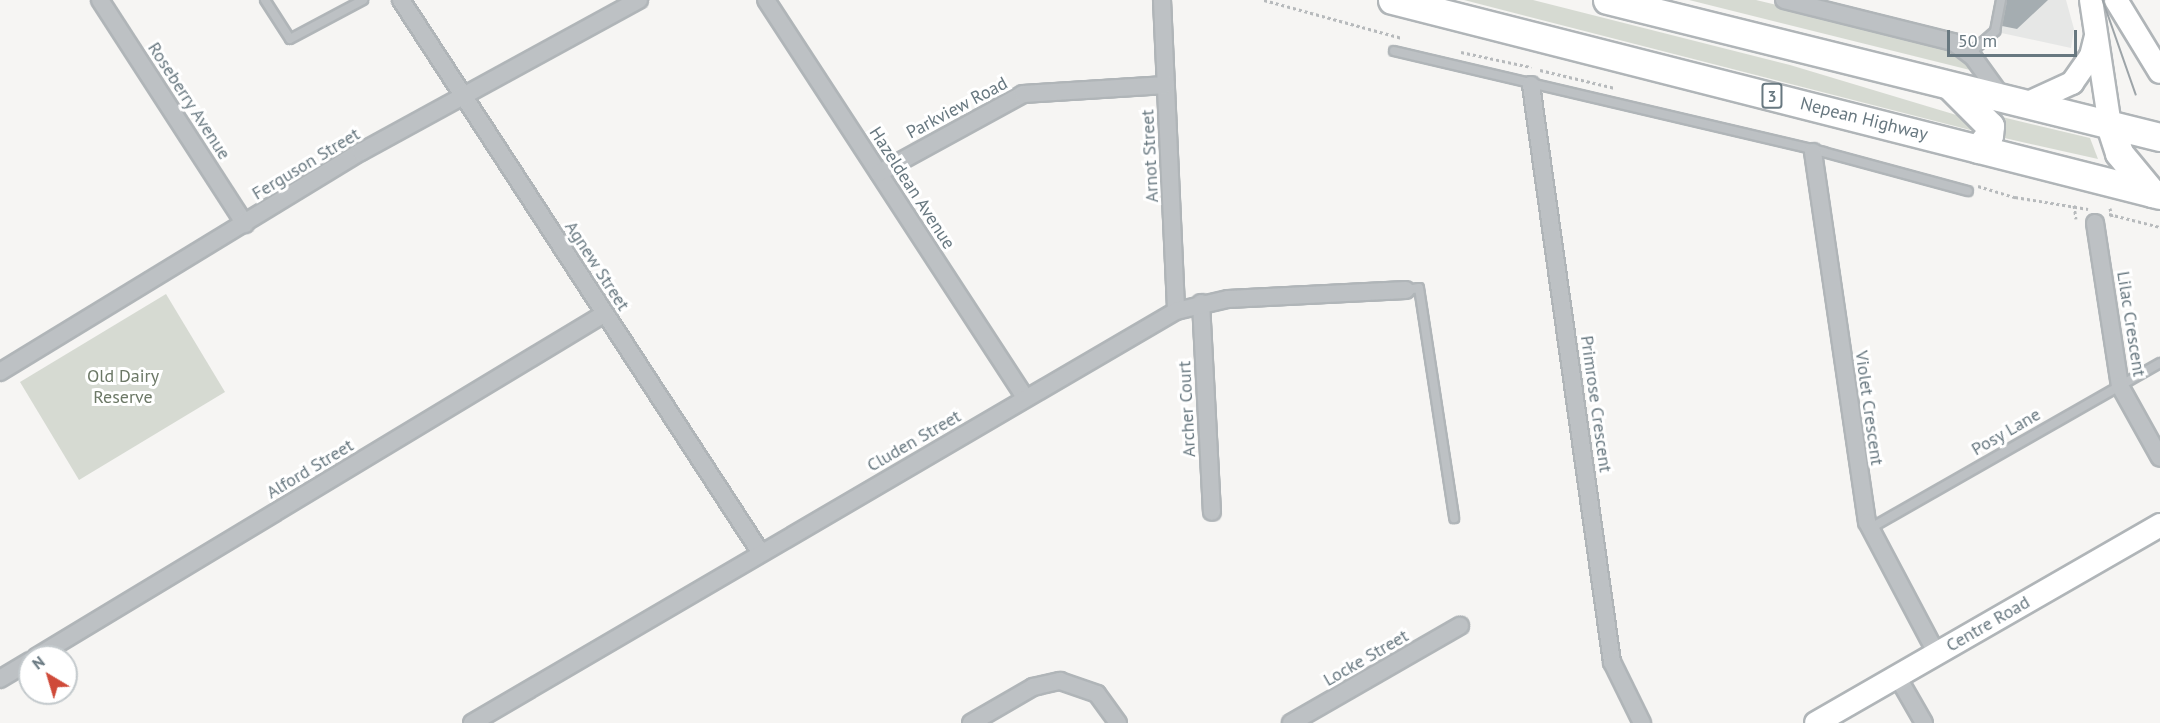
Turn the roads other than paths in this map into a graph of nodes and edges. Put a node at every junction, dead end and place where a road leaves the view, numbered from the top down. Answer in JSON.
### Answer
{"nodes":[{"id":1,"x":100,"y":0,"type":"edge"},
{"id":2,"x":265,"y":0,"type":"edge"},
{"id":3,"x":363,"y":0,"type":"edge"},
{"id":4,"x":401,"y":0,"type":"edge"},
{"id":5,"x":639,"y":0,"type":"edge"},
{"id":6,"x":766,"y":0,"type":"edge"},
{"id":7,"x":1162,"y":0,"type":"edge"},
{"id":8,"x":1392,"y":0,"type":"edge"},
{"id":9,"x":1607,"y":0,"type":"edge"},
{"id":10,"x":1784,"y":0,"type":"edge"},
{"id":11,"x":2001,"y":0,"type":"edge"},
{"id":12,"x":2091,"y":0,"type":"edge"},
{"id":13,"x":2116,"y":0,"type":"edge"},
{"id":14,"x":2097,"y":35,"type":"junction"},
{"id":15,"x":1394,"y":51,"type":"dead end"},
{"id":16,"x":1969,"y":54,"type":"junction"},
{"id":17,"x":2160,"y":72,"type":"edge"},
{"id":18,"x":1166,"y":85,"type":"junction"},
{"id":19,"x":1531,"y":85,"type":"junction"},
{"id":20,"x":1950,"y":86,"type":"junction"},
{"id":21,"x":463,"y":96,"type":"junction"},
{"id":22,"x":2015,"y":101,"type":"junction"},
{"id":23,"x":2110,"y":125,"type":"junction"},
{"id":24,"x":2160,"y":137,"type":"edge"},
{"id":25,"x":1978,"y":149,"type":"junction"},
{"id":26,"x":1813,"y":153,"type":"junction"},
{"id":27,"x":879,"y":173,"type":"junction"},
{"id":28,"x":1968,"y":192,"type":"dead end"},
{"id":29,"x":2156,"y":194,"type":"edge"},
{"id":30,"x":2095,"y":223,"type":"dead end"},
{"id":31,"x":245,"y":224,"type":"junction"},
{"id":32,"x":1406,"y":290,"type":"joint"},
{"id":33,"x":1201,"y":303,"type":"junction"},
{"id":34,"x":1176,"y":311,"type":"junction"},
{"id":35,"x":604,"y":314,"type":"junction"},
{"id":36,"x":2160,"y":363,"type":"edge"},
{"id":37,"x":2,"y":367,"type":"edge"},
{"id":38,"x":2120,"y":386,"type":"junction"},
{"id":39,"x":1025,"y":398,"type":"junction"},
{"id":40,"x":2160,"y":458,"type":"edge"},
{"id":41,"x":1212,"y":512,"type":"dead end"},
{"id":42,"x":1454,"y":518,"type":"dead end"},
{"id":43,"x":2160,"y":525,"type":"edge"},
{"id":44,"x":1869,"y":529,"type":"junction"},
{"id":45,"x":761,"y":553,"type":"junction"},
{"id":46,"x":1460,"y":626,"type":"dead end"},
{"id":47,"x":56,"y":645,"type":"edge"},
{"id":48,"x":1937,"y":654,"type":"junction"},
{"id":49,"x":18,"y":668,"type":"edge"},
{"id":50,"x":1897,"y":676,"type":"junction"},
{"id":51,"x":0,"y":679,"type":"edge"},
{"id":52,"x":472,"y":723,"type":"edge"},
{"id":53,"x":971,"y":723,"type":"edge"},
{"id":54,"x":1118,"y":723,"type":"edge"},
{"id":55,"x":1291,"y":723,"type":"edge"},
{"id":56,"x":1642,"y":723,"type":"edge"},
{"id":57,"x":1815,"y":723,"type":"edge"},
{"id":58,"x":1924,"y":723,"type":"edge"}],
"edges":[{"from":1,"to":31,"type":"street","name":"Roseberry Avenue"},
{"from":2,"to":3,"type":"lane"},
{"from":4,"to":21,"type":"street","name":"Agnew Street"},
{"from":5,"to":21,"type":"street","name":"Ferguson Street"},
{"from":6,"to":27,"type":"street","name":"Hazeldean Avenue"},
{"from":7,"to":18,"type":"street","name":"Arnot Street"},
{"from":8,"to":25,"type":"highway","name":"Nepean Highway","number":"3"},
{"from":9,"to":20,"type":"highway"},
{"from":10,"to":16,"type":"street"},
{"from":11,"to":16,"type":"lane"},
{"from":12,"to":14,"type":"main road"},
{"from":13,"to":17,"type":"main road"},
{"from":14,"to":22,"type":"main road"},
{"from":14,"to":23,"type":"main road"},
{"from":15,"to":19,"type":"lane"},
{"from":16,"to":22,"type":"street"},
{"from":18,"to":27,"type":"street","name":"Parkview Road"},
{"from":18,"to":34,"type":"street","name":"Arnot Street"},
{"from":19,"to":26,"type":"lane"},
{"from":19,"to":56,"type":"street","name":"Primrose Crescent"},
{"from":20,"to":22,"type":"highway"},
{"from":20,"to":25,"type":"highway"},
{"from":21,"to":31,"type":"street","name":"Ferguson Street"},
{"from":21,"to":35,"type":"street","name":"Agnew Street"},
{"from":22,"to":23,"type":"highway"},
{"from":23,"to":24,"type":"highway"},
{"from":23,"to":29,"type":"highway"},
{"from":25,"to":29,"type":"highway","name":"Nepean Highway","number":"3"},
{"from":26,"to":28,"type":"lane"},
{"from":26,"to":44,"type":"street","name":"Violet Crescent"},
{"from":27,"to":39,"type":"street","name":"Hazeldean Avenue"},
{"from":30,"to":38,"type":"street","name":"Lilac Crescent"},
{"from":31,"to":37,"type":"street","name":"Ferguson Street"},
{"from":32,"to":33,"type":"street","name":"Cluden Street"},
{"from":32,"to":42,"type":"lane"},
{"from":33,"to":34,"type":"street","name":"Cluden Street"},
{"from":33,"to":41,"type":"street","name":"Archer Court"},
{"from":34,"to":39,"type":"street","name":"Cluden Street"},
{"from":35,"to":45,"type":"street","name":"Agnew Street"},
{"from":35,"to":47,"type":"street","name":"Alford Street"},
{"from":36,"to":38,"type":"lane","name":"Posy Lane"},
{"from":38,"to":40,"type":"street","name":"Lilac Crescent"},
{"from":38,"to":44,"type":"lane","name":"Posy Lane"},
{"from":39,"to":45,"type":"street","name":"Cluden Street"},
{"from":43,"to":48,"type":"main road","name":"Centre Road"},
{"from":44,"to":48,"type":"street","name":"Violet Crescent"},
{"from":45,"to":52,"type":"street","name":"Cluden Street"},
{"from":46,"to":55,"type":"street","name":"Locke Street"},
{"from":48,"to":50,"type":"main road","name":"Centre Road"},
{"from":49,"to":51,"type":"street"},
{"from":50,"to":57,"type":"main road","name":"Centre Road"},
{"from":50,"to":58,"type":"street"},
{"from":53,"to":54,"type":"street"}]}
